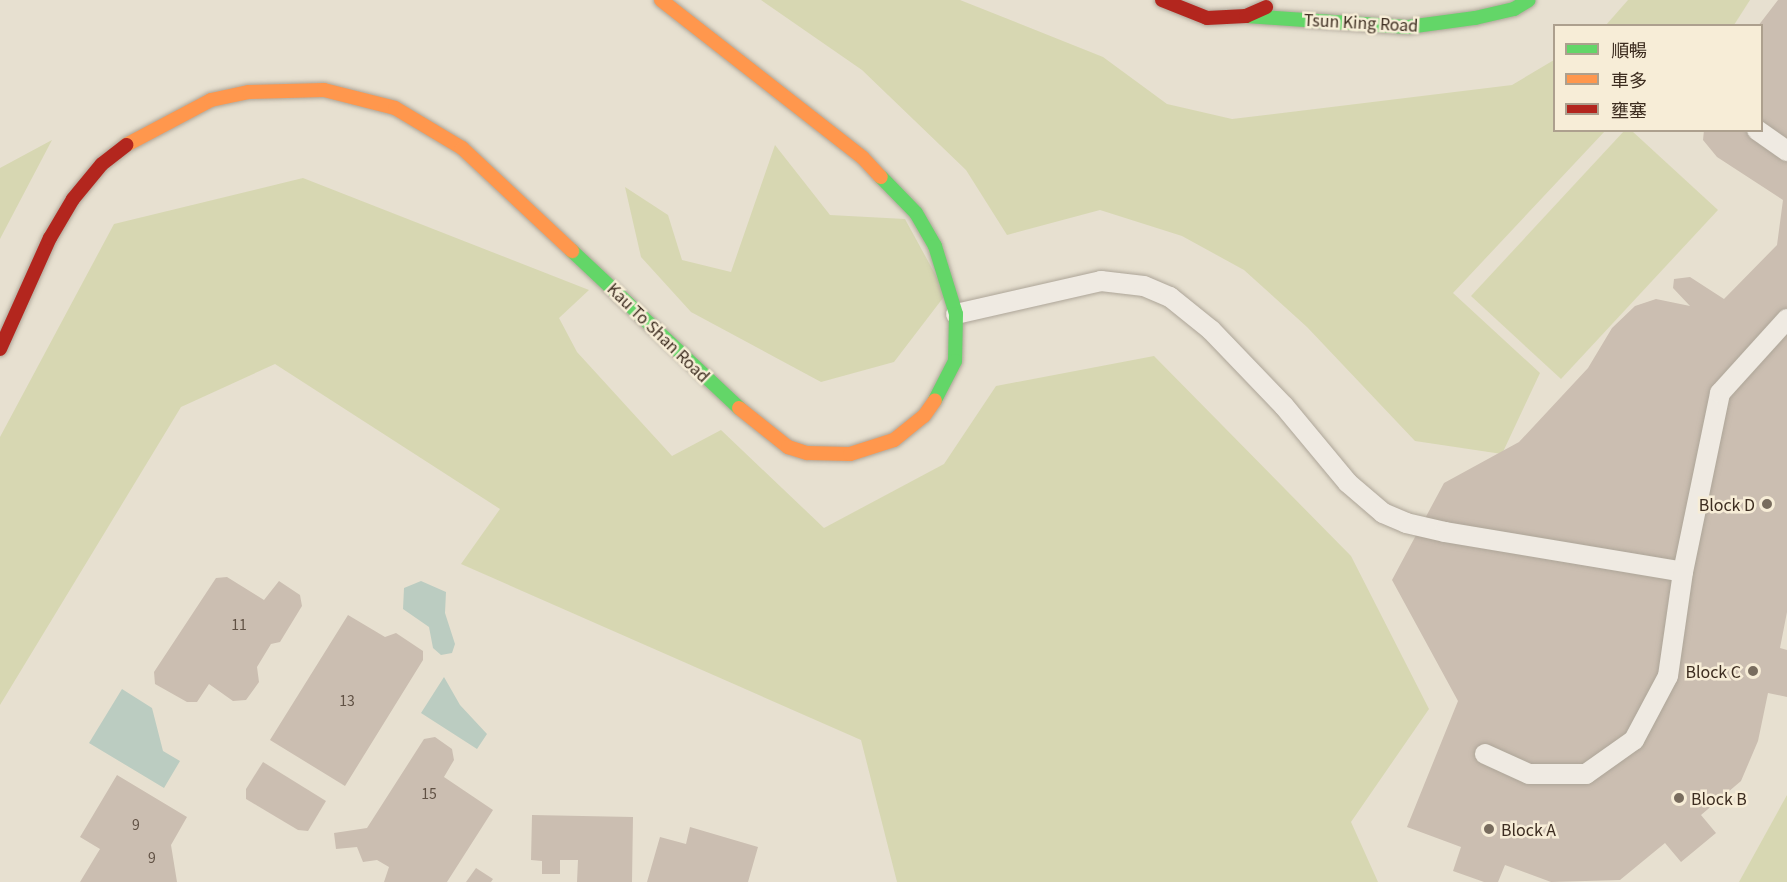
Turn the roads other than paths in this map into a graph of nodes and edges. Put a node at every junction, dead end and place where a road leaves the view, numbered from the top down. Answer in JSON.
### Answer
{"nodes":[{"id":1,"x":661,"y":0,"type":"edge"},
{"id":2,"x":1162,"y":0,"type":"edge"},
{"id":3,"x":1277,"y":0,"type":"edge"},
{"id":4,"x":1529,"y":0,"type":"edge"},
{"id":5,"x":1460,"y":6,"type":"dead end"},
{"id":6,"x":1246,"y":16,"type":"junction"},
{"id":7,"x":1475,"y":18,"type":"junction"},
{"id":8,"x":1759,"y":132,"type":"edge"},
{"id":9,"x":1787,"y":151,"type":"edge"},
{"id":10,"x":956,"y":314,"type":"junction"},
{"id":11,"x":1787,"y":319,"type":"edge"},
{"id":12,"x":0,"y":349,"type":"edge"},
{"id":13,"x":1683,"y":572,"type":"junction"},
{"id":14,"x":1485,"y":754,"type":"dead end"}],
"edges":[{"from":1,"to":10,"type":"street","name":"Kau To Shan Road"},
{"from":2,"to":6,"type":"street","name":"Tsun King Road"},
{"from":3,"to":6,"type":"street"},
{"from":4,"to":7,"type":"street","name":"Tsun King Road"},
{"from":5,"to":7,"type":"street"},
{"from":6,"to":7,"type":"street","name":"Tsun King Road"},
{"from":8,"to":9,"type":"lane"},
{"from":10,"to":12,"type":"street","name":"Kau To Shan Road"},
{"from":10,"to":13,"type":"lane"},
{"from":11,"to":13,"type":"lane"},
{"from":13,"to":14,"type":"lane"}]}
